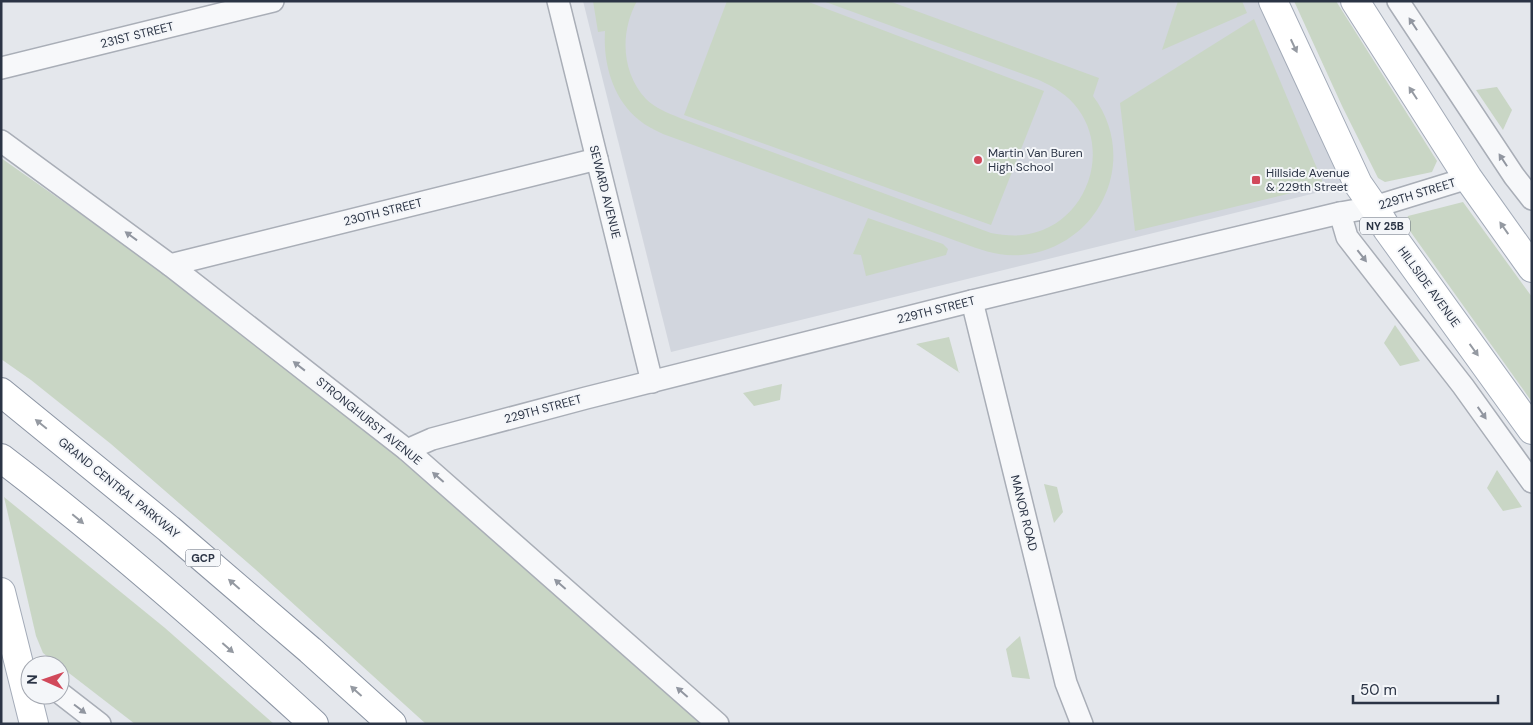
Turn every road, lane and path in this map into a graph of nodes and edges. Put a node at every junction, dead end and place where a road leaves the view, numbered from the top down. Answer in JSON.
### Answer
{"nodes":[{"id":1,"x":273,"y":1,"type":"edge"},
{"id":2,"x":558,"y":1,"type":"edge"},
{"id":3,"x":1273,"y":1,"type":"edge"},
{"id":4,"x":1355,"y":1,"type":"edge"},
{"id":5,"x":1398,"y":1,"type":"edge"},
{"id":6,"x":1,"y":68,"type":"edge"},
{"id":7,"x":1,"y":141,"type":"edge"},
{"id":8,"x":597,"y":159,"type":"junction"},
{"id":9,"x":1468,"y":178,"type":"junction"},
{"id":10,"x":1532,"y":199,"type":"edge"},
{"id":11,"x":1374,"y":207,"type":"junction"},
{"id":12,"x":1340,"y":213,"type":"junction"},
{"id":13,"x":170,"y":265,"type":"junction"},
{"id":14,"x":1532,"y":268,"type":"edge"},
{"id":15,"x":972,"y":301,"type":"junction"},
{"id":16,"x":652,"y":382,"type":"junction"},
{"id":17,"x":6,"y":395,"type":"edge"},
{"id":18,"x":1532,"y":430,"type":"edge"},
{"id":19,"x":407,"y":450,"type":"junction"},
{"id":20,"x":1,"y":458,"type":"edge"},
{"id":21,"x":1532,"y":482,"type":"edge"},
{"id":22,"x":1,"y":592,"type":"edge"},
{"id":23,"x":17,"y":661,"type":"edge"},
{"id":24,"x":70,"y":702,"type":"edge"},
{"id":25,"x":34,"y":724,"type":"edge"},
{"id":26,"x":100,"y":724,"type":"edge"},
{"id":27,"x":314,"y":724,"type":"edge"},
{"id":28,"x":392,"y":724,"type":"edge"},
{"id":29,"x":718,"y":724,"type":"edge"},
{"id":30,"x":1082,"y":724,"type":"edge"}],
"edges":[{"from":1,"to":6,"type":"street","name":"231ST STREET"},
{"from":2,"to":8,"type":"street","name":"SEWARD AVENUE"},
{"from":3,"to":11,"type":"main road","name":"HILLSIDE AVENUE","number":"NY 25B","one_way":true},
{"from":9,"to":4,"type":"main road","one_way":true},
{"from":10,"to":5,"type":"street","one_way":true},
{"from":13,"to":7,"type":"street","name":"STRONGHURST AVENUE","one_way":true},
{"from":8,"to":13,"type":"street","name":"230TH STREET"},
{"from":8,"to":16,"type":"street","name":"SEWARD AVENUE"},
{"from":9,"to":11,"type":"street","name":"229TH STREET"},
{"from":14,"to":9,"type":"main road","one_way":true},
{"from":11,"to":12,"type":"street","name":"229TH STREET"},
{"from":11,"to":18,"type":"main road","name":"HILLSIDE AVENUE","number":"NY 25B","one_way":true},
{"from":12,"to":15,"type":"street","name":"229TH STREET"},
{"from":12,"to":21,"type":"street","one_way":true},
{"from":19,"to":13,"type":"street","name":"STRONGHURST AVENUE","one_way":true},
{"from":15,"to":16,"type":"street","name":"229TH STREET"},
{"from":15,"to":30,"type":"street","name":"MANOR ROAD"},
{"from":16,"to":19,"type":"street","name":"229TH STREET"},
{"from":28,"to":17,"type":"main road","name":"GRAND CENTRAL PARKWAY","number":"GCP","one_way":true},
{"from":29,"to":19,"type":"street","name":"STRONGHURST AVENUE","one_way":true},
{"from":20,"to":27,"type":"main road","one_way":true},
{"from":22,"to":23,"type":"main road"},
{"from":23,"to":25,"type":"main road"},
{"from":24,"to":26,"type":"street","one_way":true}]}
